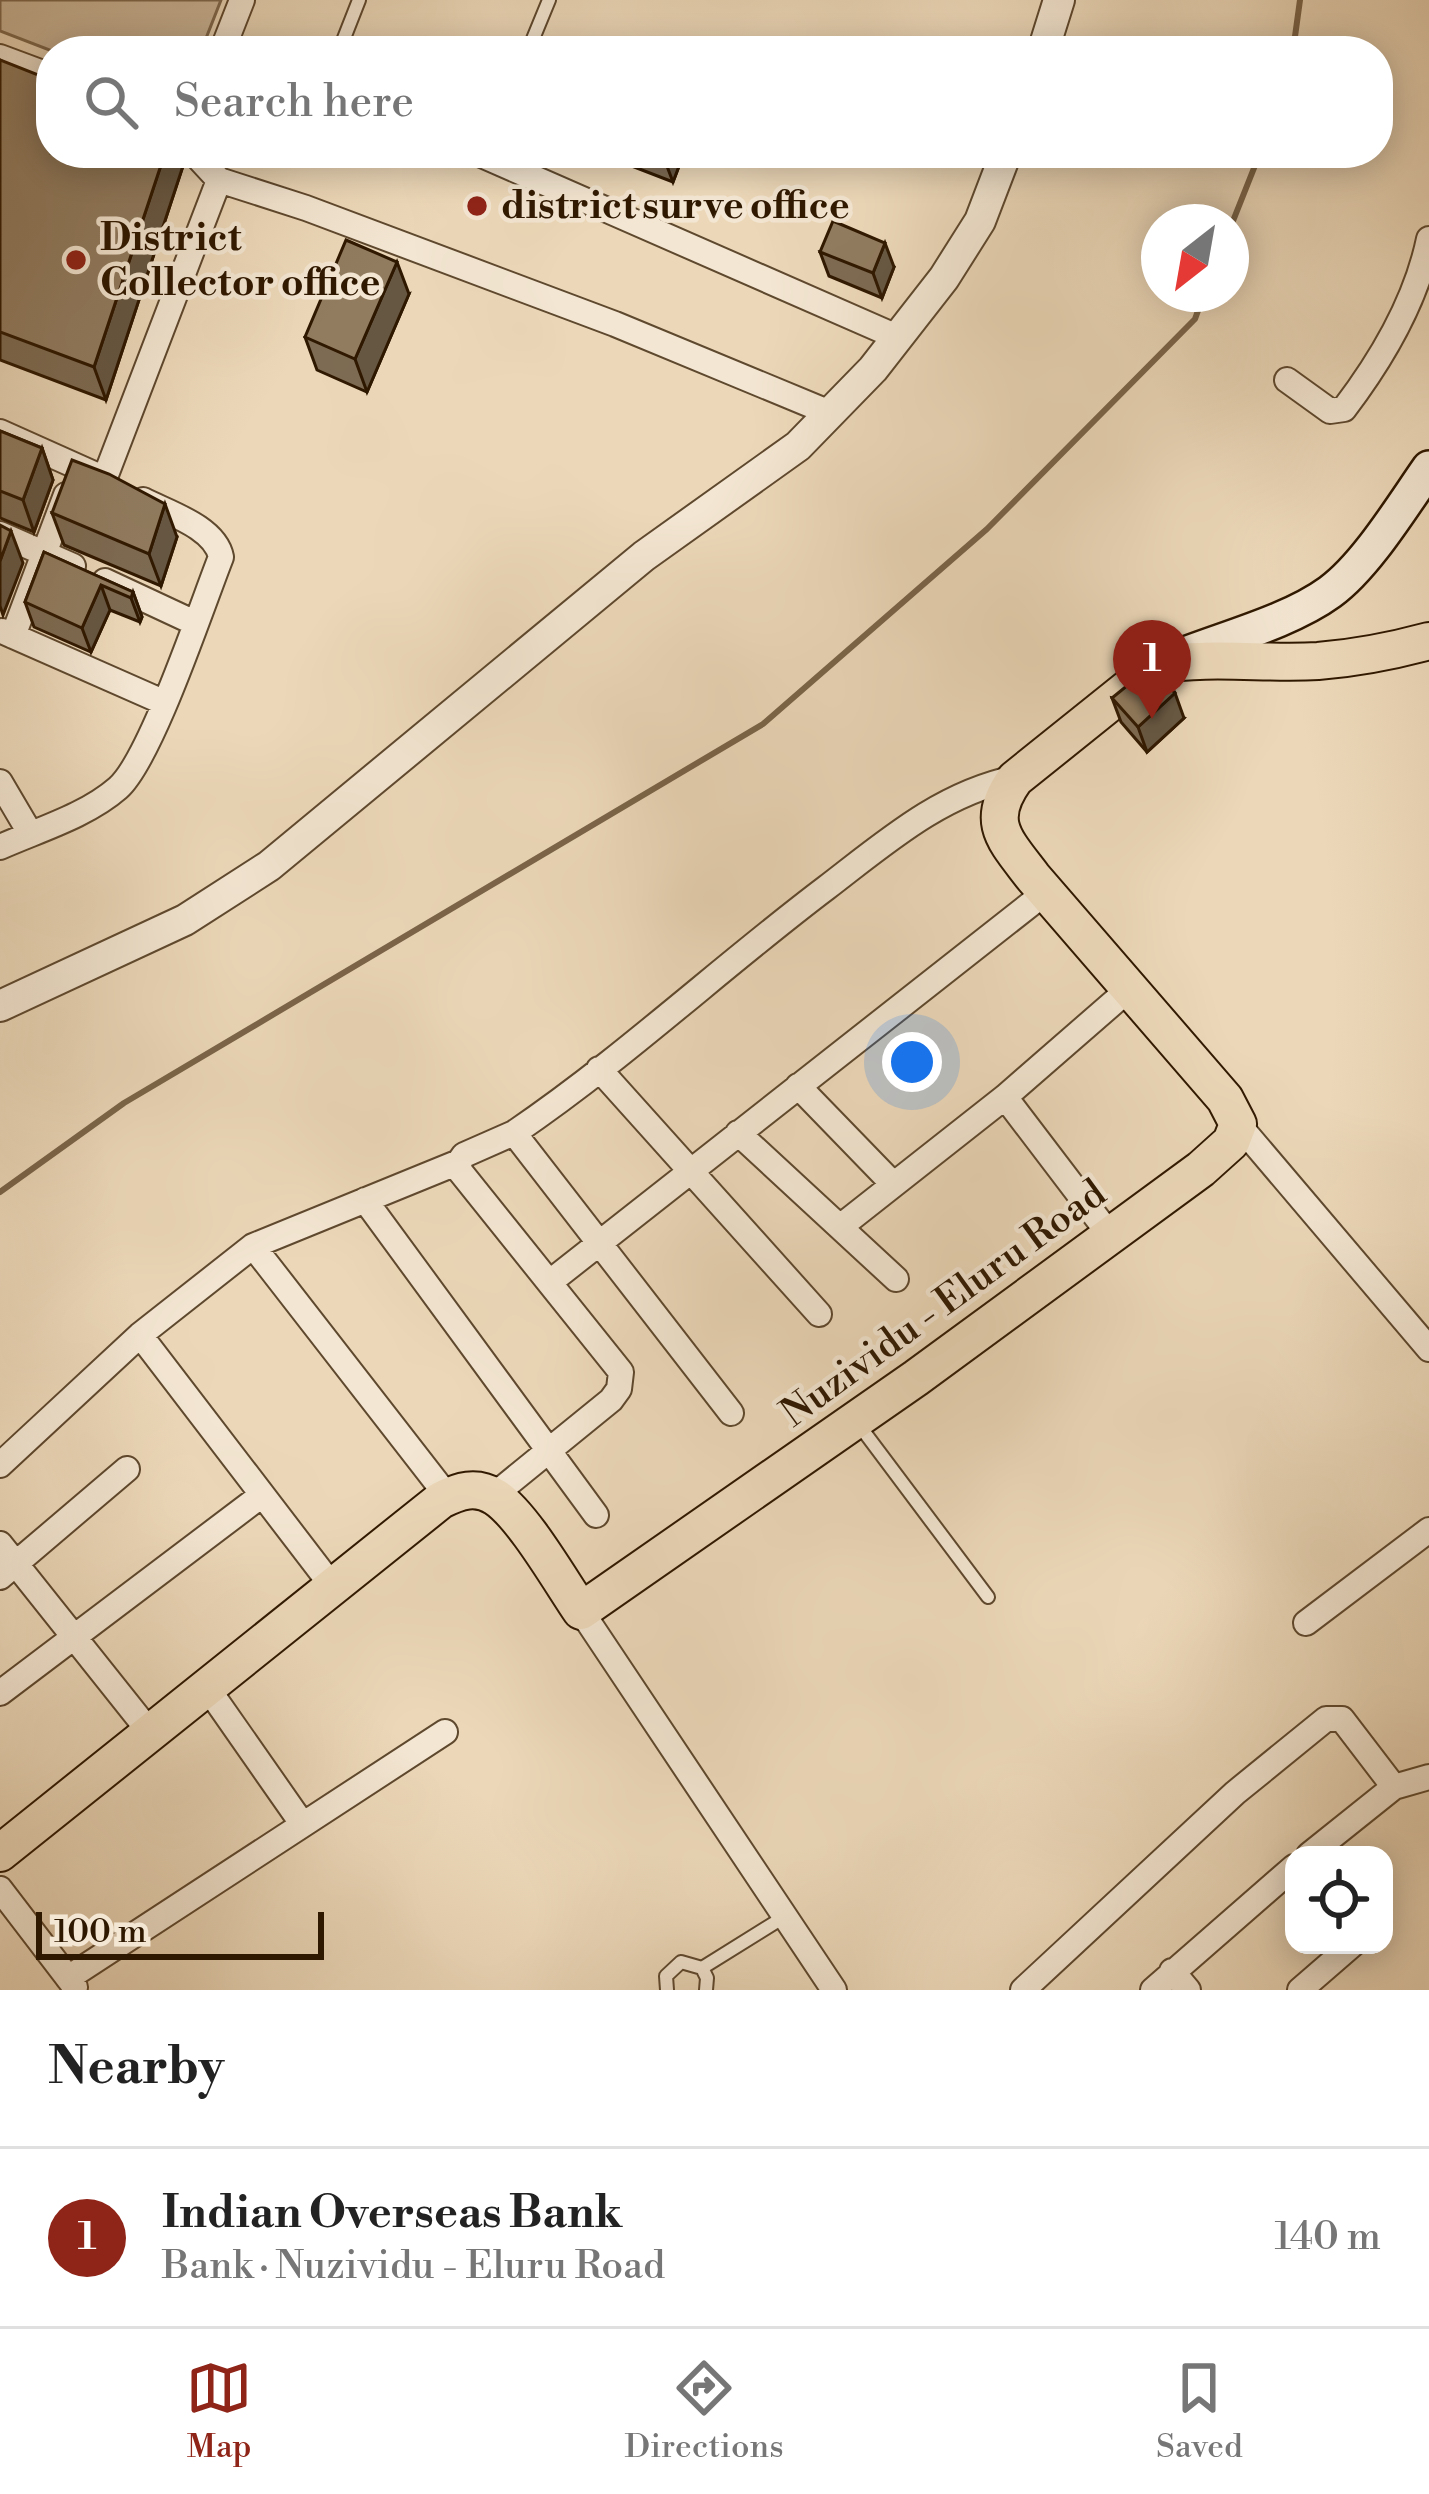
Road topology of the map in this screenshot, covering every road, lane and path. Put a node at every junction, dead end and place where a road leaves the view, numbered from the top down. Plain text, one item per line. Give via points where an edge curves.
1 (242, 0) edge
2 (359, 0) edge
3 (549, 0) edge
4 (1059, 0) edge
5 (228, 36) edge
6 (345, 36) edge
7 (534, 36) edge
8 (1048, 36) edge
9 (0, 57) edge
10 (36, 70) edge
11 (207, 168) edge
12 (515, 168) edge
13 (1000, 168) edge
14 (218, 180) junction
15 (1429, 239) edge
16 (897, 337) junction
17 (1287, 380) dead end
18 (830, 413) junction
19 (0, 432) edge
20 (77, 464) junction
21 (1428, 470) edge
22 (104, 480) junction
23 (0, 534) edge
24 (44, 553) junction
25 (195, 622) junction
26 (6, 633) edge
27 (1429, 641) edge
28 (1157, 665) junction
29 (163, 702) junction
30 (1015, 778) junction
31 (0, 782) edge
32 (30, 833) junction
33 (0, 847) edge
34 (1046, 892) junction
35 (1129, 989) junction
36 (0, 1006) edge
37 (599, 1070) junction
38 (798, 1086) junction
39 (1005, 1097) junction
40 (1238, 1124) junction
41 (514, 1133) junction
42 (738, 1133) junction
43 (459, 1162) junction
44 (691, 1170) junction
45 (893, 1184) junction
46 (365, 1200) junction
47 (840, 1228) junction
48 (1110, 1235) junction
49 (600, 1242) junction
50 (253, 1246) junction
51 (896, 1279) dead end
52 (550, 1282) junction
53 (820, 1314) dead end
54 (140, 1335) junction
55 (1429, 1349) edge
56 (731, 1413) dead end
57 (856, 1421) junction
58 (551, 1450) junction
59 (0, 1466) edge
60 (127, 1469) dead end
61 (262, 1495) junction
62 (493, 1496) junction
63 (448, 1497) junction
64 (596, 1515) dead end
65 (1429, 1529) edge
66 (5, 1562) edge
67 (333, 1587) junction
68 (988, 1597) dead end
69 (581, 1611) junction
70 (1306, 1623) dead end
71 (73, 1636) junction
72 (206, 1686) junction
73 (0, 1693) edge
74 (149, 1731) junction
75 (445, 1732) dead end
76 (1429, 1777) edge
77 (1394, 1787) junction
78 (302, 1822) junction
79 (1320, 1846) edge
80 (0, 1853) edge
81 (1285, 1876) edge
82 (0, 1889) edge
83 (784, 1918) junction
84 (1342, 1954) edge
85 (702, 1968) junction
86 (1180, 1980) edge
87 (72, 1984) edge
88 (667, 1990) edge
89 (706, 1990) edge
90 (834, 1990) edge
91 (1023, 1990) edge
92 (1153, 1990) edge
93 (1300, 1990) edge

1 - 5 street
2 - 6 lane
3 - 7 lane
4 - 8 street
9 - 10 street
11 - 14 street
12 - 16 street
13 - 16 street via 980,221
14 - 18 street via 595,317
14 - 22 street
15 - 17 street via 1393,334 1344,410 1330,411
16 - 18 street
18 - 36 street via 269,866 185,920
19 - 20 street
20 - 22 street
20 - 24 street
21 - 28 main road via 1332,591
22 - 25 street via 217,544 221,557
23 - 24 street
24 - 25 street
24 - 26 street
25 - 29 street
26 - 29 street
27 - 28 main road via 1316,661
28 - 30 main road
29 - 32 street via 121,786
30 - 34 main road via 997,819
30 - 37 street via 974,787 900,831
31 - 32 street
32 - 33 street
34 - 35 main road
34 - 38 street
35 - 39 street
35 - 40 main road
37 - 41 street
37 - 44 street
38 - 42 street
38 - 45 street
39 - 45 street
39 - 48 street
40 - 48 main road, Nuzividu - Eluru Road via 1202,1169
40 - 55 street
41 - 43 street
41 - 49 street
42 - 44 street
42 - 47 street
43 - 46 street
43 - 52 street
44 - 49 street
44 - 53 street
45 - 47 street
46 - 50 street
46 - 58 street
47 - 51 street
48 - 57 main road, Nuzividu - Eluru Road
49 - 52 street
49 - 56 street
50 - 54 street
50 - 63 street
52 - 58 street via 622,1381
54 - 59 street
54 - 61 street
57 - 68 lane
57 - 69 main road, Nuzividu - Eluru Road
58 - 62 street
58 - 64 street
60 - 66 street
61 - 67 street
61 - 71 street
62 - 63 main road via 472,1490
62 - 69 main road
63 - 67 main road
65 - 70 street
66 - 71 street
67 - 72 main road
69 - 83 street
71 - 73 street
71 - 74 street
72 - 74 main road
72 - 78 street
74 - 80 main road
75 - 78 street
76 - 77 street
77 - 79 street
77 - 91 street via 1342,1719 1326,1719 1234,1793
78 - 87 street
81 - 86 street
82 - 87 street
83 - 85 lane
83 - 90 street
84 - 93 street
85 - 88 lane via 672,1967
85 - 89 lane
86 - 92 street

